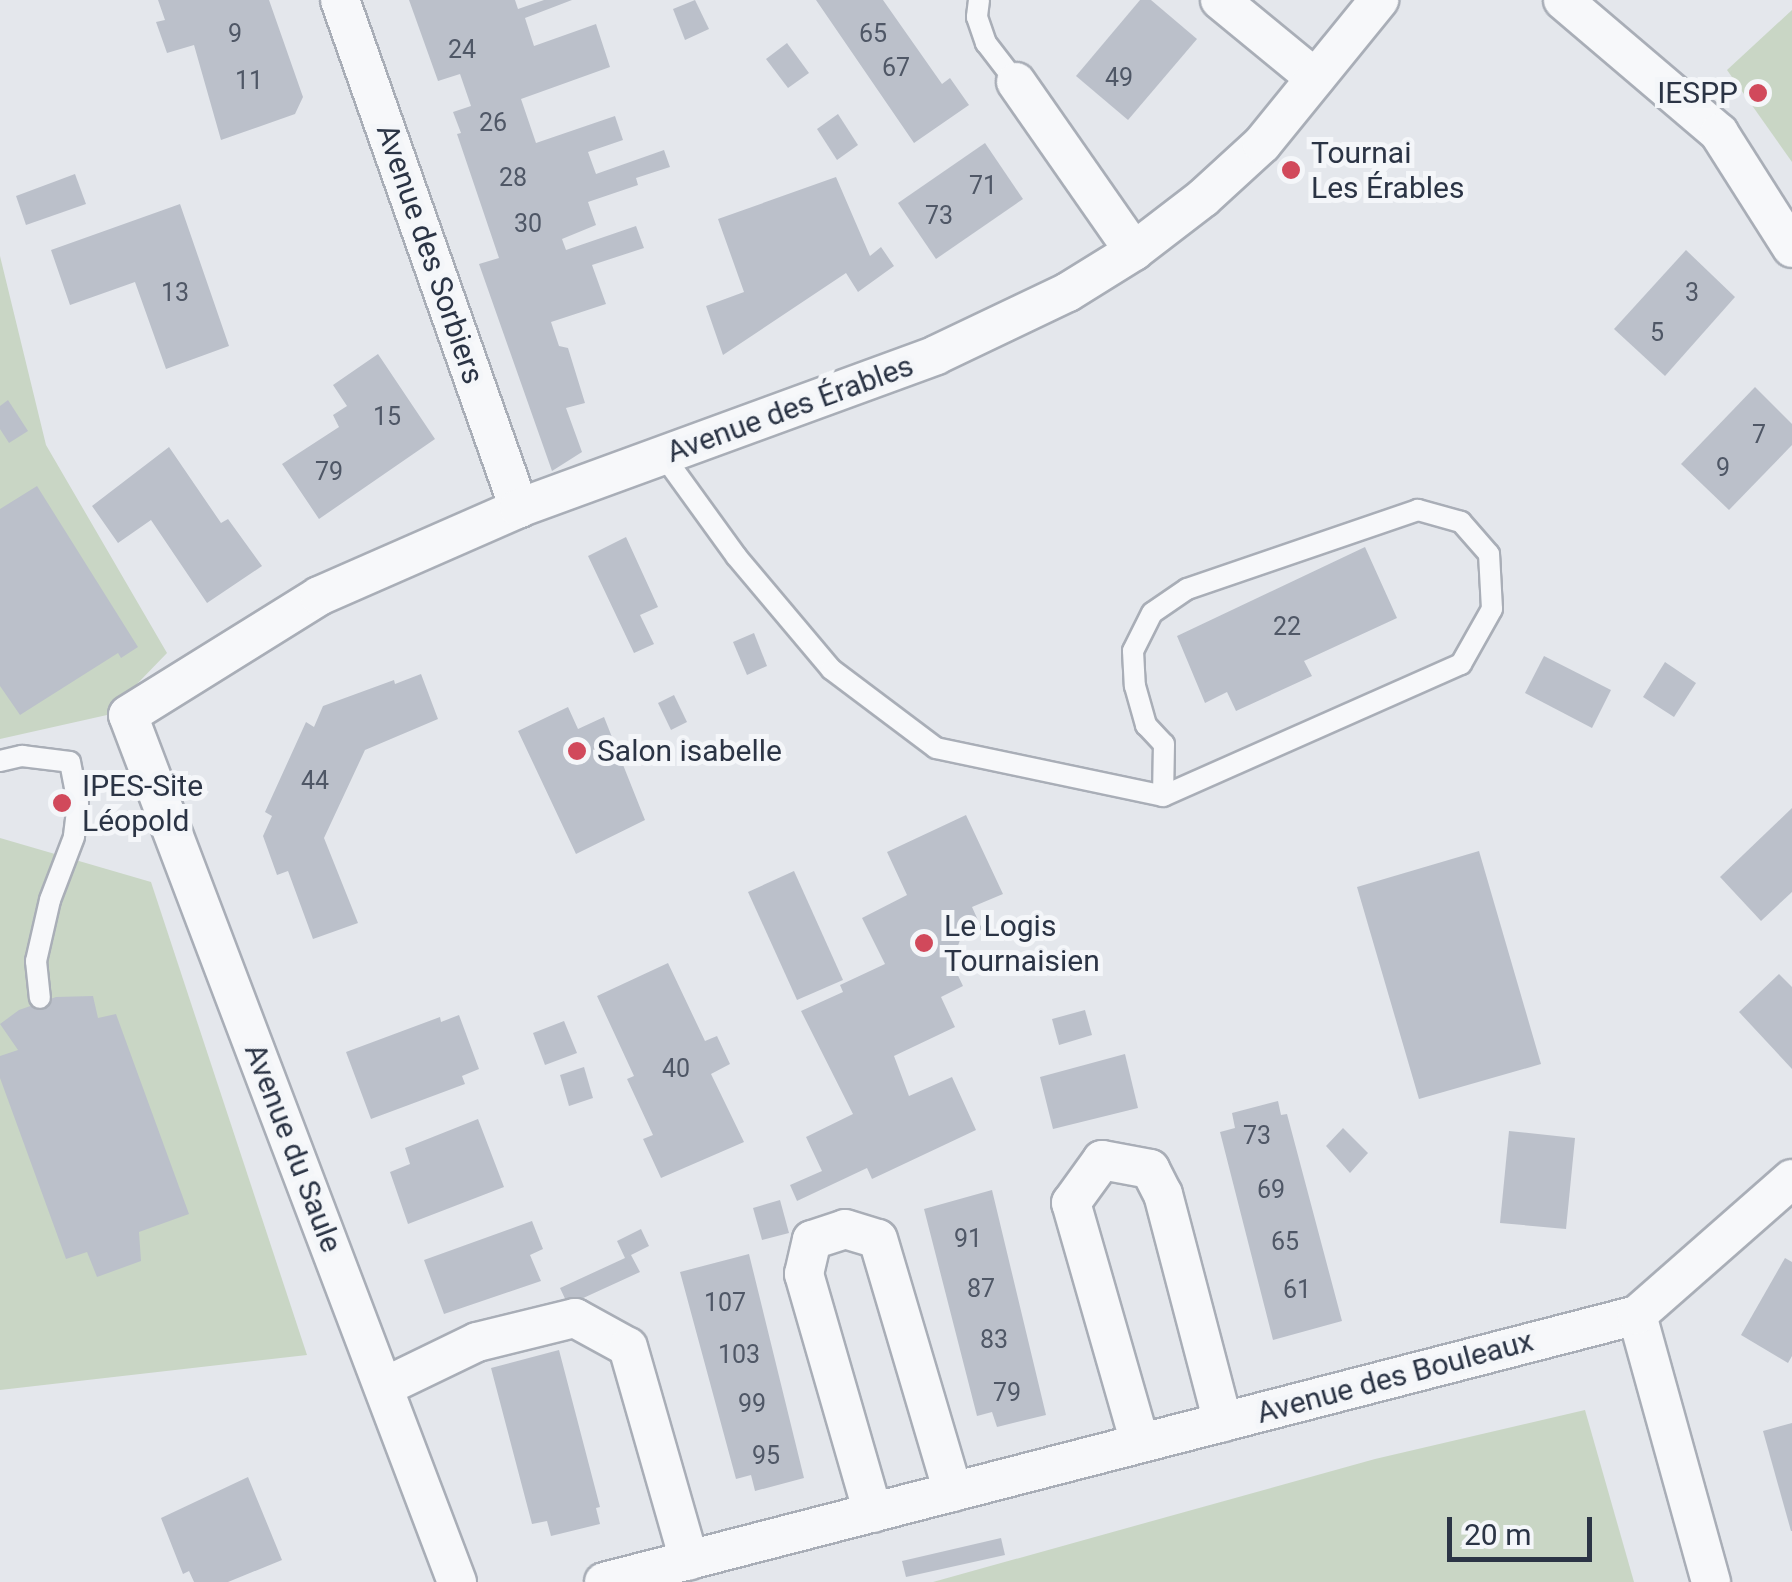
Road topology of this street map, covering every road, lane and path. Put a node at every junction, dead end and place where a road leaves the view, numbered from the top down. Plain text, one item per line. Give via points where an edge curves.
1 (340, 0) edge
2 (979, 0) edge
3 (1220, 0) edge
4 (1379, 0) edge
5 (1562, 0) edge
6 (1315, 78) junction
7 (1016, 82) joint
8 (1792, 248) edge
9 (1134, 251) junction
10 (664, 455) junction
11 (519, 508) junction
12 (128, 715) joint
13 (0, 761) edge
14 (1162, 796) junction
15 (40, 998) dead end
16 (1792, 1179) edge
17 (1636, 1314) junction
18 (384, 1387) junction
19 (1223, 1422) junction
20 (1140, 1443) junction
21 (953, 1492) junction
22 (872, 1513) junction
23 (689, 1560) junction
24 (457, 1582) edge
25 (604, 1582) edge
26 (1712, 1582) edge

1 - 11 street, Avenue des Sorbiers
2 - 7 lane via 986,43
3 - 6 street
4 - 6 street, Avenue des Érables
5 - 8 street via 1720,133
6 - 9 street, Avenue des Érables via 1262,144
7 - 9 street
9 - 10 street, Avenue des Érables via 988,333
10 - 11 street, Avenue des Érables
10 - 14 lane via 736,556 830,669 936,748
11 - 12 street, Avenue des Érables via 319,596
12 - 18 street, Avenue du Saule
13 - 15 lane via 22,756 70,762 78,803 36,962
14 - 14 lane via 1461,664 1492,608 1489,554 1461,522 1418,510 1186,589 1152,613 1133,651 1146,726 1164,744
16 - 17 street, Avenue des Bouleaux
17 - 19 street, Avenue des Bouleaux
17 - 26 street
18 - 23 street via 478,1342 575,1318 628,1347
18 - 24 street, Avenue du Saule
19 - 20 street, Avenue des Bouleaux
19 - 20 street via 1162,1194 1150,1169 1102,1160 1071,1203
20 - 21 street, Avenue des Bouleaux
21 - 22 street, Avenue des Bouleaux
21 - 22 street via 878,1239 845,1229 812,1240 804,1274
22 - 23 street, Avenue des Bouleaux
23 - 25 street, Avenue des Bouleaux

